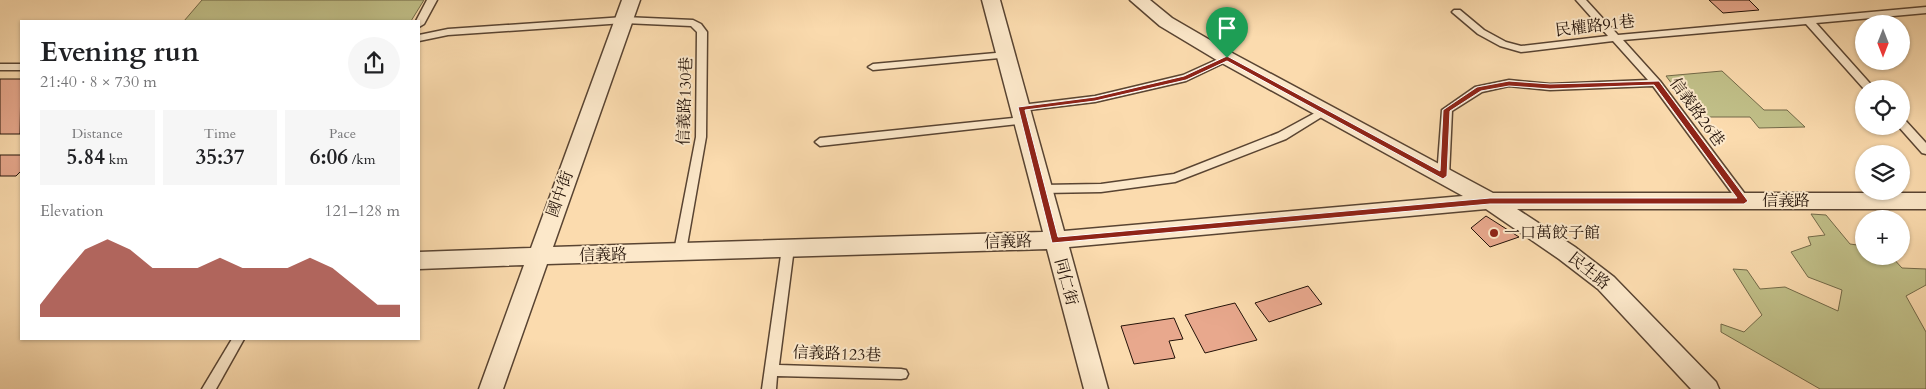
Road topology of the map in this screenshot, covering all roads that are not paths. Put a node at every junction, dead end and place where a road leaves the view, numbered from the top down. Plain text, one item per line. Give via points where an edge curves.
1 (432, 0) edge
2 (631, 0) edge
3 (990, 0) edge
4 (1139, 0) edge
5 (1581, 0) edge
6 (1926, 10) edge
7 (1457, 12) dead end
8 (624, 20) junction
9 (1809, 21) junction
10 (420, 22) edge
11 (420, 38) edge
12 (1617, 38) junction
13 (1007, 55) junction
14 (1227, 58) junction
15 (0, 67) edge
16 (20, 67) edge
17 (873, 67) dead end
18 (1862, 80) edge
19 (1656, 83) junction
20 (1324, 111) junction
21 (1022, 115) junction
22 (1910, 133) edge
23 (820, 142) dead end
24 (1926, 150) edge
25 (1443, 176) junction
26 (1042, 189) junction
27 (1490, 201) junction
28 (1744, 201) junction
29 (1926, 201) edge
30 (1055, 240) junction
31 (788, 248) junction
32 (680, 251) junction
33 (537, 258) junction
34 (420, 260) edge
35 (237, 340) edge
36 (771, 370) junction
37 (901, 374) dead end
38 (209, 389) edge
39 (491, 389) edge
40 (769, 389) edge
41 (1096, 389) edge
42 (1707, 389) edge

1 - 10 lane
2 - 8 street, 國中街
3 - 13 street, 同仁街
4 - 14 street, 民生路 via 1166,22
5 - 12 lane, 信義路26巷
6 - 9 lane, 民權路91巷
7 - 12 lane, 民權路91巷 via 1481,32 1521,49
8 - 11 lane, 信義路130巷 via 448,32
8 - 32 lane, 信義路130巷 via 693,23 702,32 701,137
8 - 33 street, 國中街
9 - 12 lane, 民權路91巷
9 - 18 lane
12 - 19 lane, 信義路26巷
13 - 17 lane
13 - 21 street, 同仁街
14 - 20 street, 民生路
14 - 21 lane via 1186,78
15 - 16 lane
19 - 25 lane via 1550,86 1509,83 1479,89 1447,110
19 - 28 lane, 信義路26巷
20 - 25 street, 民生路
20 - 26 lane via 1282,136 1174,178 1101,188
21 - 23 lane
21 - 26 street, 同仁街
22 - 24 lane
25 - 27 street, 民生路
26 - 30 street, 同仁街
27 - 28 street, 信義路
27 - 30 street, 信義路
27 - 42 street, 民生路 via 1606,282
28 - 29 street, 信義路
30 - 31 street, 信義路
30 - 41 street, 同仁街
31 - 32 street, 信義路
31 - 36 lane, 信義路123巷
32 - 33 street, 信義路
33 - 34 street, 信義路
33 - 39 street, 國中街
35 - 38 lane
36 - 37 lane, 信義路123巷
36 - 40 lane, 信義路123巷

